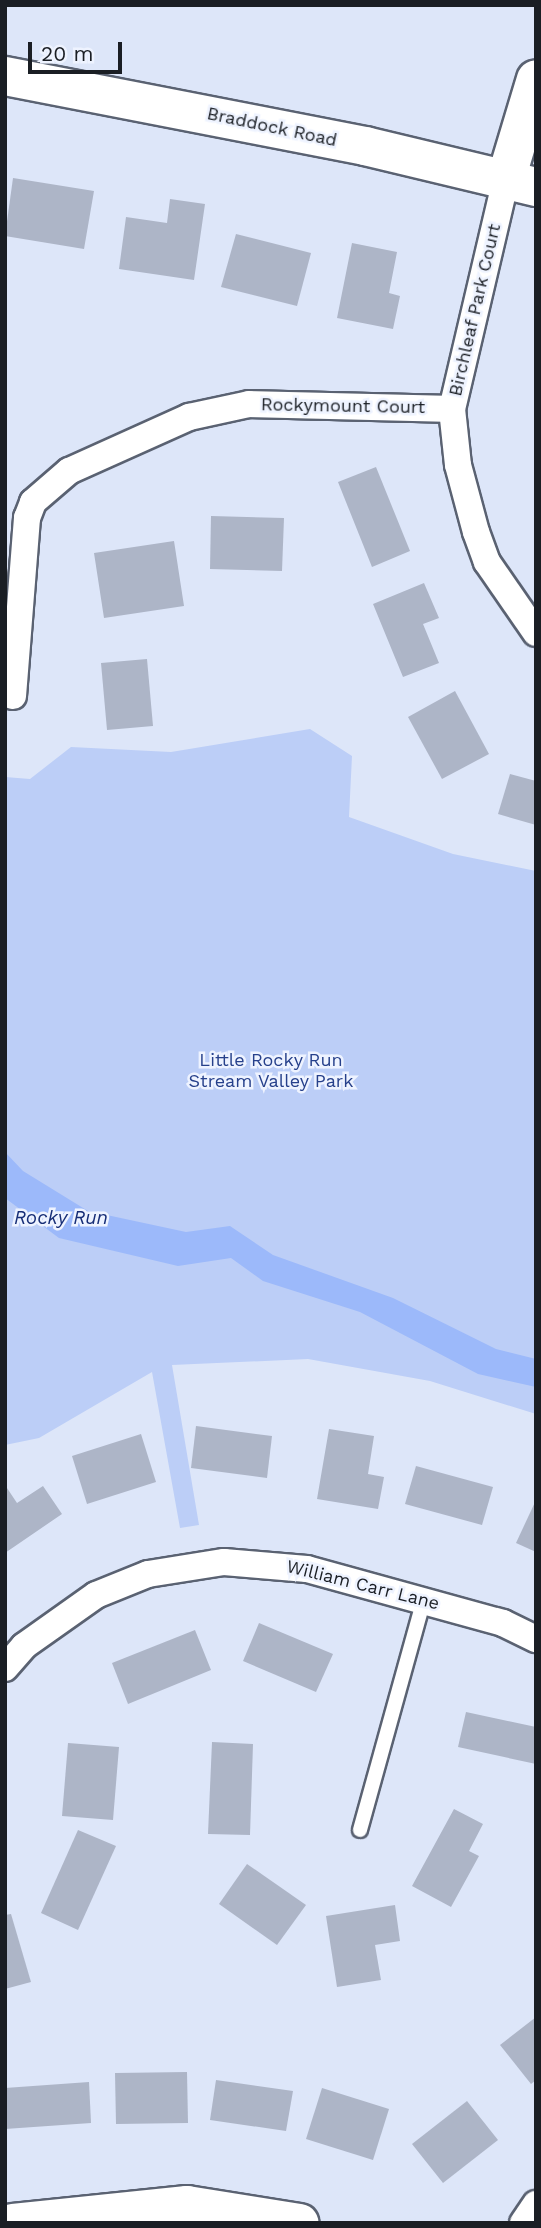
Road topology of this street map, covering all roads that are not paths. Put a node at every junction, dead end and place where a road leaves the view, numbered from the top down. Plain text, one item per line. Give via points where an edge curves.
1 (5, 76) edge
2 (536, 79) edge
3 (521, 183) edge
4 (452, 409) junction
5 (536, 633) edge
6 (13, 696) dead end
7 (424, 1600) junction
8 (536, 1639) edge
9 (5, 1668) edge
10 (360, 1829) dead end
11 (536, 2204) edge
12 (24, 2221) edge
13 (300, 2223) edge
14 (523, 2223) edge

1 - 3 main road, Braddock Road
2 - 3 main road
3 - 4 street, Birchleaf Park Court
4 - 5 street, Birchleaf Park Court via 458,465 480,542
4 - 6 street, Rockymount Court via 249,404 189,417 69,471 33,502 27,518
7 - 8 street, William Carr Lane via 503,1623
7 - 9 street, William Carr Lane via 283,1564 192,1564 96,1595 24,1646
7 - 10 lane
11 - 14 street
12 - 13 main road via 187,2206

